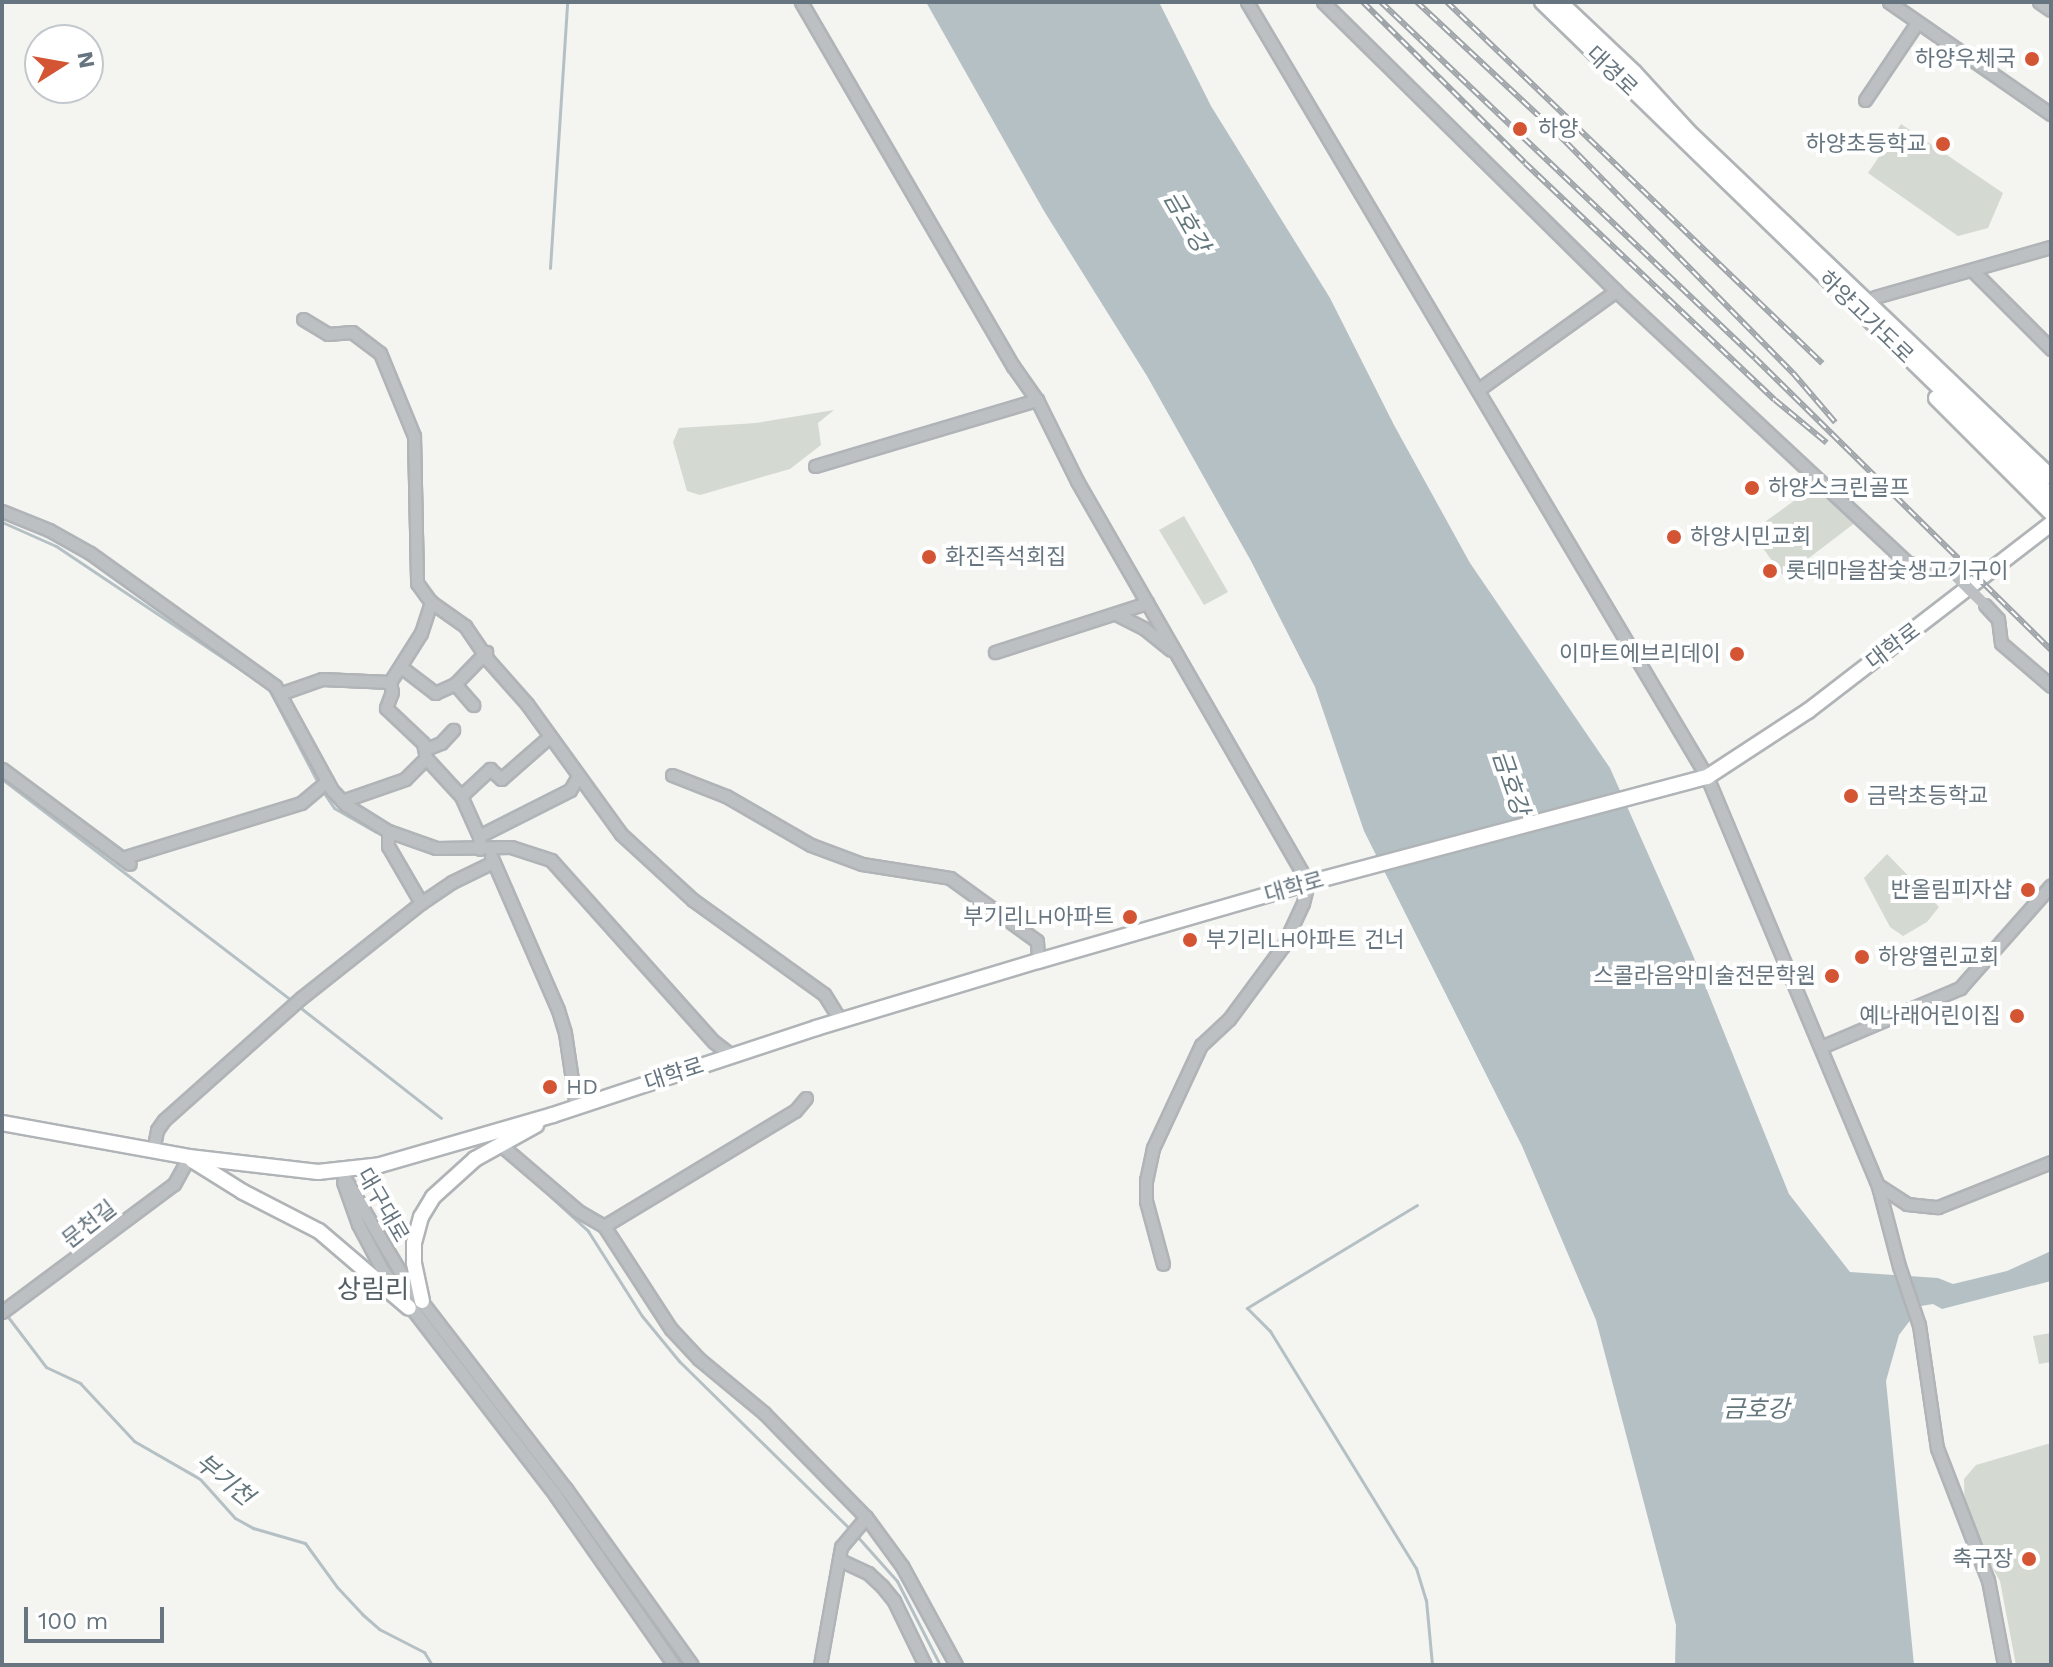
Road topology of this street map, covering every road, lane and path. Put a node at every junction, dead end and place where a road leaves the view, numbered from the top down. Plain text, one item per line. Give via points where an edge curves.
1 (801, 2) edge
2 (1247, 2) edge
3 (1323, 2) edge
4 (1542, 2) edge
5 (1889, 2) edge
6 (2039, 2) edge
7 (1566, 9) edge
8 (2051, 10) edge
9 (1917, 23) junction
10 (1634, 72) junction
11 (1865, 100) dead end
12 (1652, 110) junction
13 (2051, 114) edge
14 (1685, 135) junction
15 (2051, 247) edge
16 (1972, 270) junction
17 (1616, 291) junction
18 (1875, 297) junction
19 (303, 319) dead end
20 (2051, 349) edge
21 (1479, 389) junction
22 (1037, 400) junction
23 (815, 466) dead end
24 (2051, 467) edge
25 (2051, 477) edge
26 (2051, 496) edge
27 (2, 511) edge
28 (2051, 513) edge
29 (2051, 524) edge
30 (431, 602) junction
31 (1147, 603) junction
32 (1118, 615) junction
33 (486, 652) junction
34 (995, 652) dead end
35 (1176, 654) junction
36 (401, 667) junction
37 (390, 682) junction
38 (455, 684) junction
39 (2051, 686) edge
40 (282, 693) junction
41 (473, 705) dead end
42 (453, 730) dead end
43 (549, 737) junction
44 (426, 754) junction
45 (2, 769) edge
46 (672, 775) dead end
47 (578, 776) junction
48 (1707, 777) junction
49 (327, 781) junction
50 (461, 796) junction
51 (342, 801) junction
52 (388, 831) junction
53 (479, 836) junction
54 (484, 848) junction
55 (493, 862) junction
56 (1308, 883) junction
57 (2051, 885) edge
58 (421, 903) junction
59 (1038, 961) junction
60 (841, 1021) junction
61 (1821, 1047) junction
62 (731, 1055) junction
63 (806, 1098) dead end
64 (576, 1107) junction
65 (553, 1115) junction
66 (2, 1123) edge
67 (502, 1146) junction
68 (153, 1151) junction
69 (189, 1157) junction
70 (2051, 1162) edge
71 (340, 1170) junction
72 (1878, 1185) junction
73 (604, 1226) junction
74 (1163, 1264) dead end
75 (416, 1304) junction
76 (2, 1312) edge
77 (859, 1525) junction
78 (842, 1561) junction
79 (674, 1665) edge
80 (692, 1665) edge
81 (820, 1665) edge
82 (925, 1665) edge
83 (956, 1665) edge
84 (2004, 1665) edge

1 - 22 street
2 - 21 street
3 - 17 street
4 - 7 main road, 대경로
5 - 9 street
6 - 8 street
7 - 10 main road, 대경로
7 - 12 main road, 대경로
9 - 11 street
9 - 13 street
10 - 14 main road, 대경로
10 - 18 main road via 1657,87
12 - 14 main road, 대경로
12 - 28 main road via 1707,177
14 - 25 main road, 하양고가도로
14 - 26 main road, 하양고가도로
15 - 16 street
16 - 18 street
16 - 20 street
17 - 21 street
17 - 39 street, bridge via 1908,563 1952,572 1998,619 2001,643
18 - 24 main road
19 - 30 street via 328,334 352,332 380,353 414,436 417,583
21 - 48 street
22 - 23 street
22 - 31 street
27 - 40 street via 90,553
29 - 48 main road, 대학로 via 1808,711
30 - 33 street via 465,626
30 - 36 street
31 - 32 street
31 - 35 street
32 - 34 street
32 - 35 street
33 - 38 street
33 - 43 street
35 - 56 street
36 - 37 street
36 - 38 street via 435,693
37 - 40 street via 322,679
37 - 44 street via 386,708
38 - 41 street
40 - 49 street
42 - 44 street
43 - 47 street
43 - 50 street via 501,779 490,769
44 - 50 street
44 - 51 street via 405,779
45 - 49 street via 126,861 301,803
46 - 59 street via 726,796 811,845 849,860 950,878 1037,941
47 - 53 street via 570,790
47 - 60 street via 635,848 693,900 824,994
48 - 56 main road, 대학로
48 - 61 street
49 - 51 street
50 - 53 street
51 - 52 street
52 - 54 street via 436,848
52 - 58 street via 388,846
53 - 54 street
54 - 55 street
54 - 62 street via 511,847 551,860
55 - 58 street
55 - 64 street via 558,1010
56 - 59 main road, 대학로
56 - 74 street via 1283,946 1229,1019 1201,1045 1153,1148 1146,1201
57 - 61 street via 1960,988
58 - 68 street via 164,1120
59 - 60 main road, 대학로
60 - 62 main road, 대학로
61 - 72 street
62 - 64 main road, 대학로
63 - 73 street via 795,1111
64 - 65 main road, 대학로
65 - 67 main road
65 - 71 main road, 대학로 via 380,1165
66 - 68 main road, 대학로
67 - 73 street via 578,1211
67 - 75 main road via 457,1172 421,1217 414,1243
68 - 69 main road, 대학로
69 - 71 main road, 대학로
69 - 75 main road via 319,1231
69 - 76 street, 문천길 via 174,1184
70 - 72 street via 1938,1207 1907,1204
71 - 75 street, 대구대로 via 366,1243
72 - 84 street via 1919,1325 1937,1448 1988,1580
73 - 77 street via 680,1339 764,1413
75 - 79 street, 대구대로
75 - 80 street, 대구대로 via 566,1489
77 - 78 street via 841,1547
77 - 83 street via 902,1566
78 - 81 street
78 - 82 street via 868,1573 894,1601

